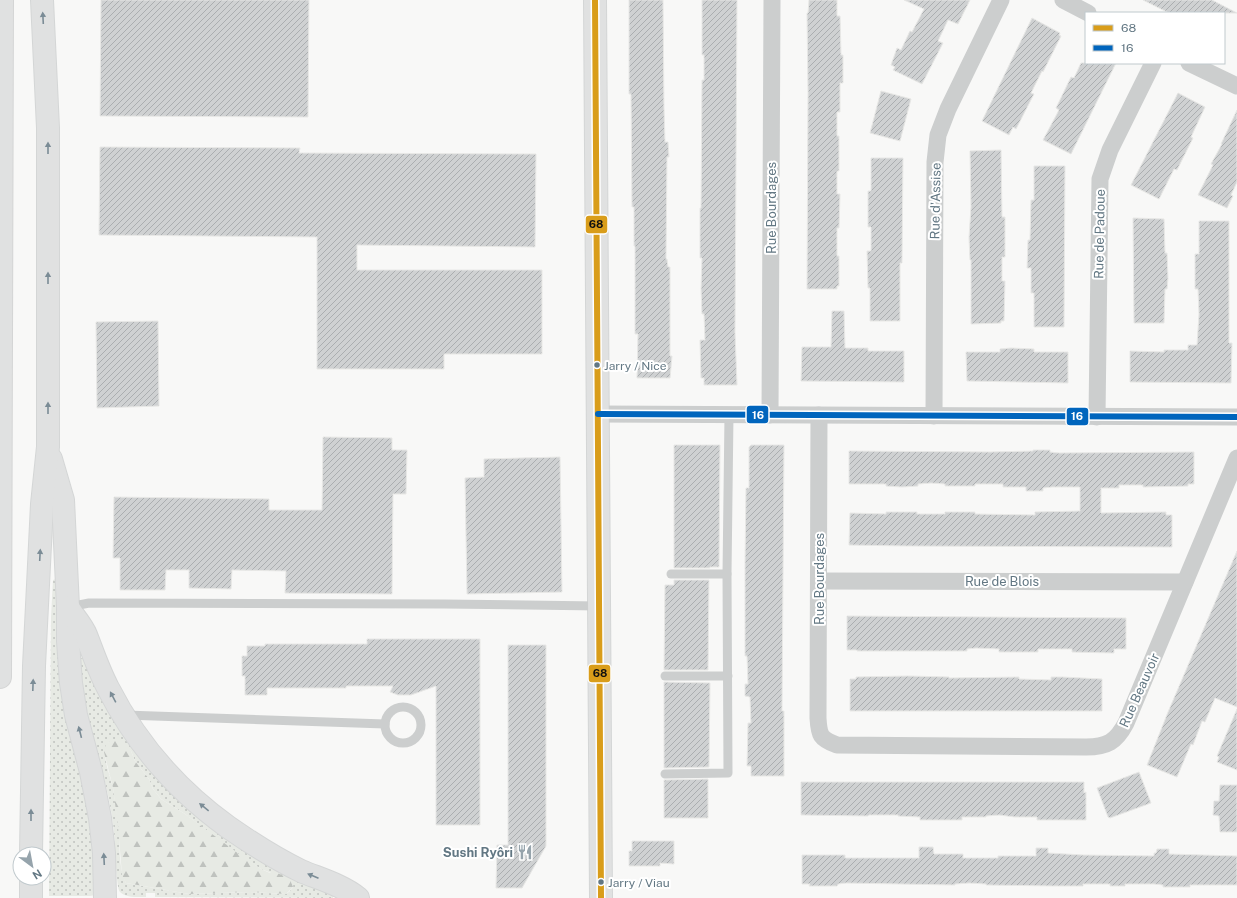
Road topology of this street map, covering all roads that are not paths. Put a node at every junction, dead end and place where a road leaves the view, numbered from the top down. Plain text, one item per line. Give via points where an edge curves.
1 (2, 0) edge
2 (42, 0) edge
3 (595, 0) edge
4 (772, 0) edge
5 (1001, 0) edge
6 (1063, 0) edge
7 (1086, 12) edge
8 (1153, 64) edge
9 (1191, 64) edge
10 (1237, 86) edge
11 (598, 414) junction
12 (729, 415) junction
13 (770, 415) junction
14 (819, 415) junction
15 (934, 416) junction
16 (1097, 417) junction
17 (1237, 417) edge
18 (48, 446) junction
19 (1237, 458) edge
20 (671, 574) dead end
21 (727, 574) junction
22 (819, 581) junction
23 (1185, 582) junction
24 (599, 606) junction
25 (68, 607) junction
26 (666, 676) dead end
27 (728, 676) junction
28 (0, 677) edge
29 (123, 715) junction
30 (385, 724) dead end
31 (825, 741) joint
32 (665, 774) dead end
33 (31, 846) edge
34 (31, 886) edge
35 (30, 898) edge
36 (105, 898) edge
37 (358, 898) edge
38 (601, 898) edge

1 - 28 main road
18 -> 2 main road via 48,128
3 - 11 main road
4 - 13 street, Rue Bourdages
5 - 15 street, Rue d'Assise via 938,135 935,162
6 - 7 street
8 - 16 street, Rue de Padoue via 1110,150 1100,179
9 - 10 street
11 - 12 street
11 - 24 main road
12 - 13 street
12 - 21 lane
13 - 14 street
14 - 15 street
14 - 22 street, Rue Bourdages
15 - 16 street
16 - 17 street
18 - 25 main road via 63,500
33 -> 18 main road via 34,666 42,504
19 - 23 street, Rue Beauvoir
20 - 21 lane
21 - 27 lane
22 - 23 street, Rue de Blois
22 - 31 street, Rue Bourdages via 818,718 819,732
23 - 31 street, Rue Beauvoir via 1126,723 1111,742 1099,747 1078,747 853,746
24 - 25 lane via 89,603
24 - 38 main road
29 -> 25 main road via 96,663 86,634
36 -> 25 main road via 100,818 70,683
26 - 27 lane
27 - 32 lane via 728,773
29 - 30 lane
37 -> 29 main road via 349,891 285,862 227,826 175,782
34 - 35 main road

